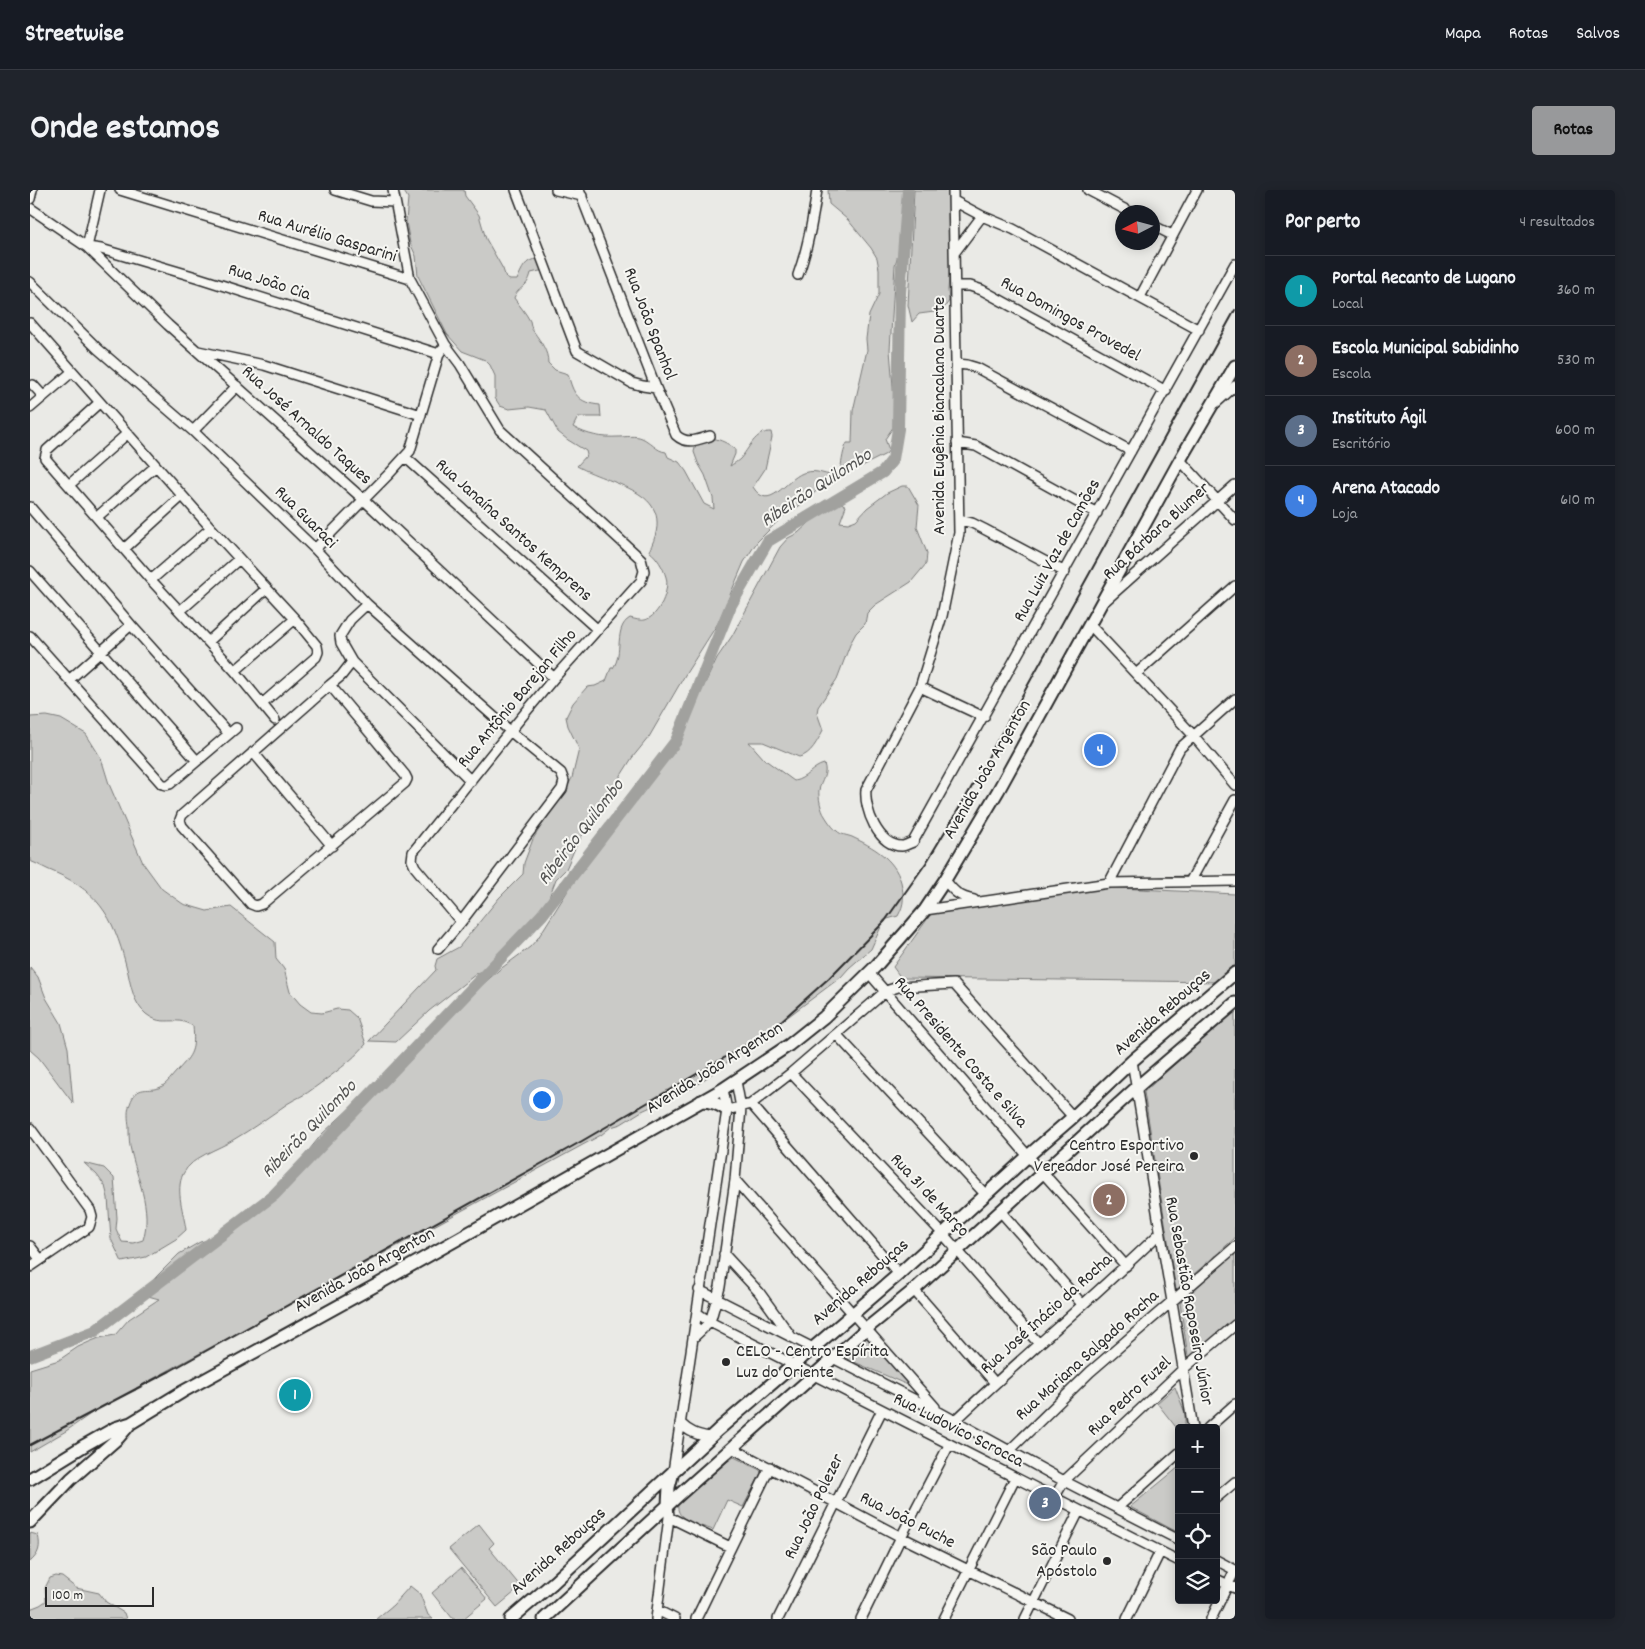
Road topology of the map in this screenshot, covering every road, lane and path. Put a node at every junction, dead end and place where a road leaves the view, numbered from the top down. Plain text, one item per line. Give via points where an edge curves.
1 (32, 190) edge
2 (100, 190) edge
3 (120, 190) edge
4 (335, 190) edge
5 (393, 190) edge
6 (516, 190) edge
7 (556, 190) edge
8 (817, 190) edge
9 (953, 190) edge
10 (1088, 190) edge
11 (1198, 190) edge
12 (580, 193) edge
13 (30, 199) edge
14 (954, 201) junction
15 (395, 202) junction
16 (1117, 205) edge
17 (30, 208) edge
18 (982, 216) junction
19 (1160, 229) edge
20 (1172, 235) junction
21 (87, 247) junction
22 (955, 252) junction
23 (1235, 264) edge
24 (798, 276) dead end
25 (410, 279) junction
26 (30, 282) edge
27 (956, 286) junction
28 (1140, 297) junction
29 (30, 323) edge
30 (1199, 330) junction
31 (445, 344) junction
32 (198, 351) junction
33 (439, 354) junction
34 (956, 364) junction
35 (1235, 366) edge
36 (72, 372) junction
37 (34, 385) dead end
38 (237, 386) junction
39 (1235, 386) edge
40 (656, 388) junction
41 (1166, 391) junction
42 (43, 396) junction
43 (99, 403) junction
44 (1212, 407) junction
45 (30, 408) edge
46 (421, 415) junction
47 (193, 431) junction
48 (128, 433) junction
49 (710, 436) dead end
50 (957, 443) junction
51 (1131, 452) junction
52 (405, 457) junction
53 (1180, 460) junction
54 (156, 466) junction
55 (69, 485) junction
56 (1235, 485) edge
57 (182, 496) junction
58 (363, 499) junction
59 (1217, 500) junction
60 (30, 507) edge
61 (1097, 513) junction
62 (96, 517) junction
63 (960, 520) junction
64 (1235, 520) edge
65 (211, 528) junction
66 (124, 549) junction
67 (314, 549) junction
68 (239, 559) junction
69 (30, 571) edge
70 (1065, 572) junction
71 (151, 580) junction
72 (1235, 586) edge
73 (266, 589) junction
74 (367, 604) junction
75 (1101, 604) junction
76 (180, 612) junction
77 (295, 619) junction
78 (131, 624) junction
79 (1090, 625) junction
80 (598, 630) junction
81 (30, 636) edge
82 (208, 642) junction
83 (100, 652) junction
84 (352, 662) junction
85 (235, 671) junction
86 (1136, 674) junction
87 (554, 678) junction
88 (69, 680) junction
89 (330, 685) junction
90 (920, 686) junction
91 (1235, 700) edge
92 (262, 704) junction
93 (984, 717) junction
94 (275, 720) dead end
95 (510, 731) junction
96 (1193, 735) junction
97 (253, 752) junction
98 (197, 761) junction
99 (471, 781) junction
100 (1235, 785) edge
101 (1235, 800) edge
102 (332, 846) junction
103 (902, 846) joint
104 (945, 880) junction
105 (1191, 880) junction
106 (1235, 881) edge
107 (1109, 883) junction
108 (979, 902) junction
109 (925, 910) junction
110 (461, 922) junction
111 (438, 948) dead end
112 (869, 973) junction
113 (1233, 977) edge
114 (886, 990) junction
115 (1235, 1003) edge
116 (836, 1034) junction
117 (1132, 1062) junction
118 (791, 1073) junction
119 (736, 1081) junction
120 (1136, 1088) junction
121 (723, 1089) junction
122 (701, 1101) junction
123 (751, 1104) junction
124 (742, 1108) junction
125 (727, 1110) junction
126 (1073, 1117) junction
127 (30, 1128) edge
128 (1028, 1156) junction
129 (1043, 1173) junction
130 (735, 1180) junction
131 (986, 1195) junction
132 (1001, 1212) junction
133 (1160, 1233) junction
134 (943, 1234) junction
135 (30, 1246) edge
136 (1235, 1247) edge
137 (958, 1250) junction
138 (724, 1254) junction
139 (40, 1259) junction
140 (1126, 1266) junction
141 (30, 1267) edge
142 (899, 1274) junction
143 (699, 1290) junction
144 (914, 1290) junction
145 (717, 1300) junction
146 (1172, 1302) junction
147 (1082, 1304) junction
148 (697, 1313) junction
149 (852, 1314) junction
150 (710, 1322) junction
151 (1235, 1325) edge
152 (866, 1329) junction
153 (790, 1335) junction
154 (693, 1338) junction
155 (1039, 1344) junction
156 (814, 1348) junction
157 (834, 1358) junction
158 (794, 1365) junction
159 (1182, 1370) junction
160 (814, 1376) junction
161 (995, 1383) junction
162 (1235, 1404) edge
163 (882, 1410) junction
164 (939, 1412) junction
165 (955, 1421) junction
166 (131, 1423) junction
167 (680, 1423) junction
168 (1192, 1424) edge
169 (1212, 1424) edge
170 (710, 1437) junction
171 (949, 1444) junction
172 (732, 1448) junction
173 (1010, 1450) junction
174 (1175, 1457) edge
175 (770, 1467) junction
176 (672, 1472) junction
177 (1014, 1478) junction
178 (30, 1479) edge
179 (1064, 1481) junction
180 (1235, 1482) edge
181 (1220, 1495) edge
182 (1054, 1498) junction
183 (836, 1502) junction
184 (668, 1505) junction
185 (1117, 1508) junction
186 (1079, 1510) junction
187 (669, 1518) junction
188 (30, 1522) edge
189 (901, 1537) junction
190 (1175, 1538) edge
191 (730, 1547) junction
192 (1160, 1552) junction
193 (1175, 1559) edge
194 (1220, 1562) edge
195 (968, 1570) junction
196 (1235, 1570) edge
197 (1220, 1581) edge
198 (554, 1582) junction
199 (1232, 1586) edge
200 (568, 1597) junction
201 (1033, 1602) junction
202 (657, 1615) edge
203 (510, 1619) edge
204 (544, 1619) edge
205 (675, 1619) edge
206 (696, 1619) edge
207 (778, 1619) edge
208 (861, 1619) edge
209 (944, 1619) edge
210 (1025, 1619) edge
211 (1068, 1619) edge
212 (1127, 1619) edge
213 (1211, 1619) edge

1 - 13 street
2 - 21 street
3 - 25 street, Rua Aurélio Gasparini
4 - 15 street via 371,201
5 - 15 street
6 - 40 street via 577,351 632,383
7 - 12 street
8 - 24 street via 805,257
9 - 14 street, Avenida Eugênia Biancalana Duarte
10 - 16 street
11 - 20 street
12 - 40 street, Rua João Spanhol
14 - 18 street
14 - 22 street, Avenida Eugênia Biancalana Duarte
15 - 25 street
17 - 21 street, Rua José Arnaldo Taques
18 - 22 street
18 - 28 street via 1013,229
19 - 20 street
20 - 28 street
21 - 32 street, Rua José Arnaldo Taques
21 - 33 street, Rua João Cia via 196,277
22 - 27 street, Avenida Eugênia Biancalana Duarte
23 - 30 street, Rua Luiz Vaz de Camões
25 - 31 street
26 - 47 street, Rua Guaraci via 98,349
27 - 34 street, Avenida Eugênia Biancalana Duarte
27 - 41 street, Rua Domingos Provedel via 982,290
28 - 30 street
29 - 36 street
30 - 41 street, Rua Luiz Vaz de Camões
31 - 33 street
31 - 80 street, Rua Antônio Barejan Filho via 500,430 640,560 644,571 641,581
32 - 38 street, Rua José Arnaldo Taques
32 - 46 street via 264,365
33 - 46 street
34 - 50 street, Avenida Eugênia Biancalana Duarte
34 - 51 street via 977,368
35 - 44 main road, Avenida João Argenton
36 - 42 street
36 - 43 street
37 - 42 street
38 - 47 street
38 - 58 street, Rua José Arnaldo Taques
39 - 44 street
40 - 49 street, Rua João Spanhol via 676,434 682,440 691,442
41 - 51 street, Rua Luiz Vaz de Camões
42 - 45 street
43 - 48 street
43 - 55 street via 45,454
44 - 53 main road, Avenida João Argenton
46 - 52 street via 410,451
47 - 67 street, Rua Guaraci
48 - 54 street
48 - 55 street
50 - 61 street via 976,446
50 - 63 street, Avenida Eugênia Biancalana Duarte
51 - 61 street, Rua Luiz Vaz de Camões
52 - 58 street
52 - 80 street, Rua Janaína Santos Kemprens
53 - 59 street
53 - 75 main road, Avenida João Argenton
54 - 57 street
54 - 62 street
55 - 62 street
56 - 59 street, Rua Bárbara Blumer
57 - 65 street
57 - 66 street
58 - 67 street
58 - 87 street, Rua José Arnaldo Taques
59 - 64 street
59 - 75 street, Rua Bárbara Blumer
60 - 78 street
61 - 70 street, Rua Luiz Vaz de Camões
62 - 66 street
63 - 70 street via 984,528
63 - 90 street, Avenida Eugênia Biancalana Duarte via 942,616
65 - 68 street
65 - 71 street
66 - 71 street
67 - 74 street, Rua Guaraci
68 - 73 street
68 - 76 street
69 - 83 street
70 - 93 street, Rua Luiz Vaz de Camões
71 - 76 street
72 - 86 street
73 - 77 street
73 - 82 street
74 - 84 street via 350,620 340,636
74 - 95 street, Rua Guaraci
75 - 79 main road, Avenida João Argenton
76 - 82 street
77 - 85 street
77 - 92 street via 317,646 318,652
78 - 83 street
78 - 98 street via 232,731
79 - 86 street
79 - 104 main road, Avenida João Argenton
80 - 87 street, Rua Antônio Barejan Filho
81 - 88 street
82 - 85 street
83 - 88 street
83 - 98 street
84 - 89 street
84 - 99 street
85 - 92 street
86 - 96 street
87 - 95 street, Rua Antônio Barejan Filho
88 - 98 street via 162,784 170,784
89 - 97 street
89 - 102 street via 407,779
90 - 93 street
90 - 103 street, Avenida Eugênia Biancalana Duarte via 866,790 867,808 878,831 889,842
91 - 96 street
92 - 94 street
93 - 103 street, Rua Luiz Vaz de Camões via 914,842
95 - 99 street, Rua Antônio Barejan Filho
95 - 110 street, Rua Guaraci via 561,773 562,789
96 - 100 street
96 - 107 street via 1180,748
97 - 102 street
97 - 102 street via 182,815 182,826 256,906
99 - 110 street, Rua Antônio Barejan Filho via 413,852 412,860
101 - 105 street
104 - 108 street via 953,892
104 - 109 main road, Avenida João Argenton
105 - 106 street
105 - 107 street
107 - 108 street
108 - 109 street
109 - 112 main road, Avenida João Argenton
110 - 111 street
112 - 114 street, Rua Presidente Costa e Silva
112 - 119 main road, Avenida João Argenton via 824,1017
113 - 117 main road, Avenida Rebouças
114 - 116 street
114 - 126 street via 954,984
114 - 128 street, Rua Presidente Costa e Silva
115 - 120 main road
116 - 118 street
116 - 131 street
117 - 120 street, Rua Sebastião Raposeiro Júnior
117 - 126 main road, Avenida Rebouças
118 - 123 street
118 - 134 street, Rua 31 de Março
119 - 121 main road, Avenida João Argenton
119 - 124 street
120 - 129 main road
120 - 133 street, Rua Sebastião Raposeiro Júnior
121 - 122 main road, Avenida João Argenton
121 - 125 street
122 - 125 main road via 719,1104
122 - 166 main road, Avenida João Argenton
123 - 124 street
123 - 142 street
124 - 125 street
124 - 130 street
125 - 143 street
126 - 128 main road, Avenida Rebouças
127 - 139 street via 92,1217 90,1227
128 - 129 street, Rua Presidente Costa e Silva
128 - 131 main road, Avenida Rebouças
129 - 132 main road
129 - 140 street, Rua Presidente Costa e Silva
130 - 138 street
130 - 149 street
131 - 134 main road, Avenida Rebouças
132 - 137 main road
132 - 147 street
133 - 140 street, Rua José Inácio da Rocha
133 - 146 street, Rua Sebastião Raposeiro Júnior
134 - 137 street, Rua 31 de Março
134 - 142 main road, Avenida Rebouças
135 - 139 street
136 - 146 street, Rua Mariana Salgado Rocha
137 - 144 main road
137 - 155 street, Rua 31 de Março
138 - 145 street
138 - 153 street via 759,1292
139 - 141 street
140 - 147 street, Rua José Inácio da Rocha
142 - 149 main road, Avenida Rebouças
143 - 145 street, Rua Ludovico Scrocca
143 - 148 street
144 - 152 main road
144 - 161 street
145 - 150 street
145 - 153 street, Rua Ludovico Scrocca
146 - 159 street, Rua Sebastião Raposeiro Júnior
146 - 173 street, Rua Mariana Salgado Rocha via 1090,1372
147 - 155 street, Rua José Inácio da Rocha
148 - 150 street, Rua Ludovico Scrocca
148 - 154 street
149 - 152 street
149 - 156 main road, Avenida Rebouças
150 - 154 street
150 - 158 street, Rua Ludovico Scrocca
151 - 159 street, Rua Pedro Fuzel
152 - 157 main road
152 - 164 street
153 - 156 street, Rua Ludovico Scrocca
154 - 167 street
155 - 161 street, Rua José Inácio da Rocha
156 - 157 street, Rua Ludovico Scrocca
156 - 158 main road, Avenida Rebouças
157 - 160 main road
157 - 164 street, Rua Ludovico Scrocca
158 - 160 street, Rua Ludovico Scrocca
158 - 170 main road, Avenida Rebouças
159 - 168 street, Rua Sebastião Raposeiro Júnior
159 - 179 street, Rua Pedro Fuzel
160 - 163 street, Rua Ludovico Scrocca
160 - 172 main road
161 - 165 street, Rua José Inácio da Rocha
162 - 169 street
163 - 171 street, Rua Ludovico Scrocca
163 - 183 street, Rua João Polezer
164 - 165 street, Rua Ludovico Scrocca
165 - 173 street, Rua Ludovico Scrocca
166 - 178 main road, Avenida João Argenton via 93,1440
166 - 188 main road, Avenida João Argenton
167 - 170 street via 698,1436
167 - 176 street
170 - 176 main road, Avenida Rebouças
171 - 177 street, Rua Ludovico Scrocca
171 - 189 street
172 - 175 street, Rua João Puche
172 - 184 main road
173 - 179 street, Rua Ludovico Scrocca
174 - 185 street
175 - 183 street, Rua João Puche
175 - 191 street
176 - 184 main road
176 - 198 main road, Avenida Rebouças
177 - 182 street, Rua Ludovico Scrocca
177 - 195 street
179 - 182 street, Rua Pedro Fuzel
179 - 185 street, Rua Ludovico Scrocca
180 - 181 street
182 - 186 street, Rua Ludovico Scrocca
183 - 189 street, Rua João Puche
183 - 207 street, Rua João Polezer
184 - 187 street
184 - 200 main road
185 - 190 street, Rua Ludovico Scrocca
186 - 192 street, Rua Ludovico Scrocca
186 - 201 street
187 - 191 street
187 - 202 street
189 - 195 street, Rua João Puche
189 - 208 street
191 - 206 street
192 - 193 street, Rua Ludovico Scrocca
192 - 212 street
194 - 196 street
195 - 201 street, Rua João Puche
195 - 209 street
196 - 199 street
197 - 199 street
198 - 200 main road
198 - 203 main road, Avenida Rebouças
199 - 213 street
200 - 204 main road
201 - 210 street
201 - 211 street, Rua João Puche
202 - 205 street

